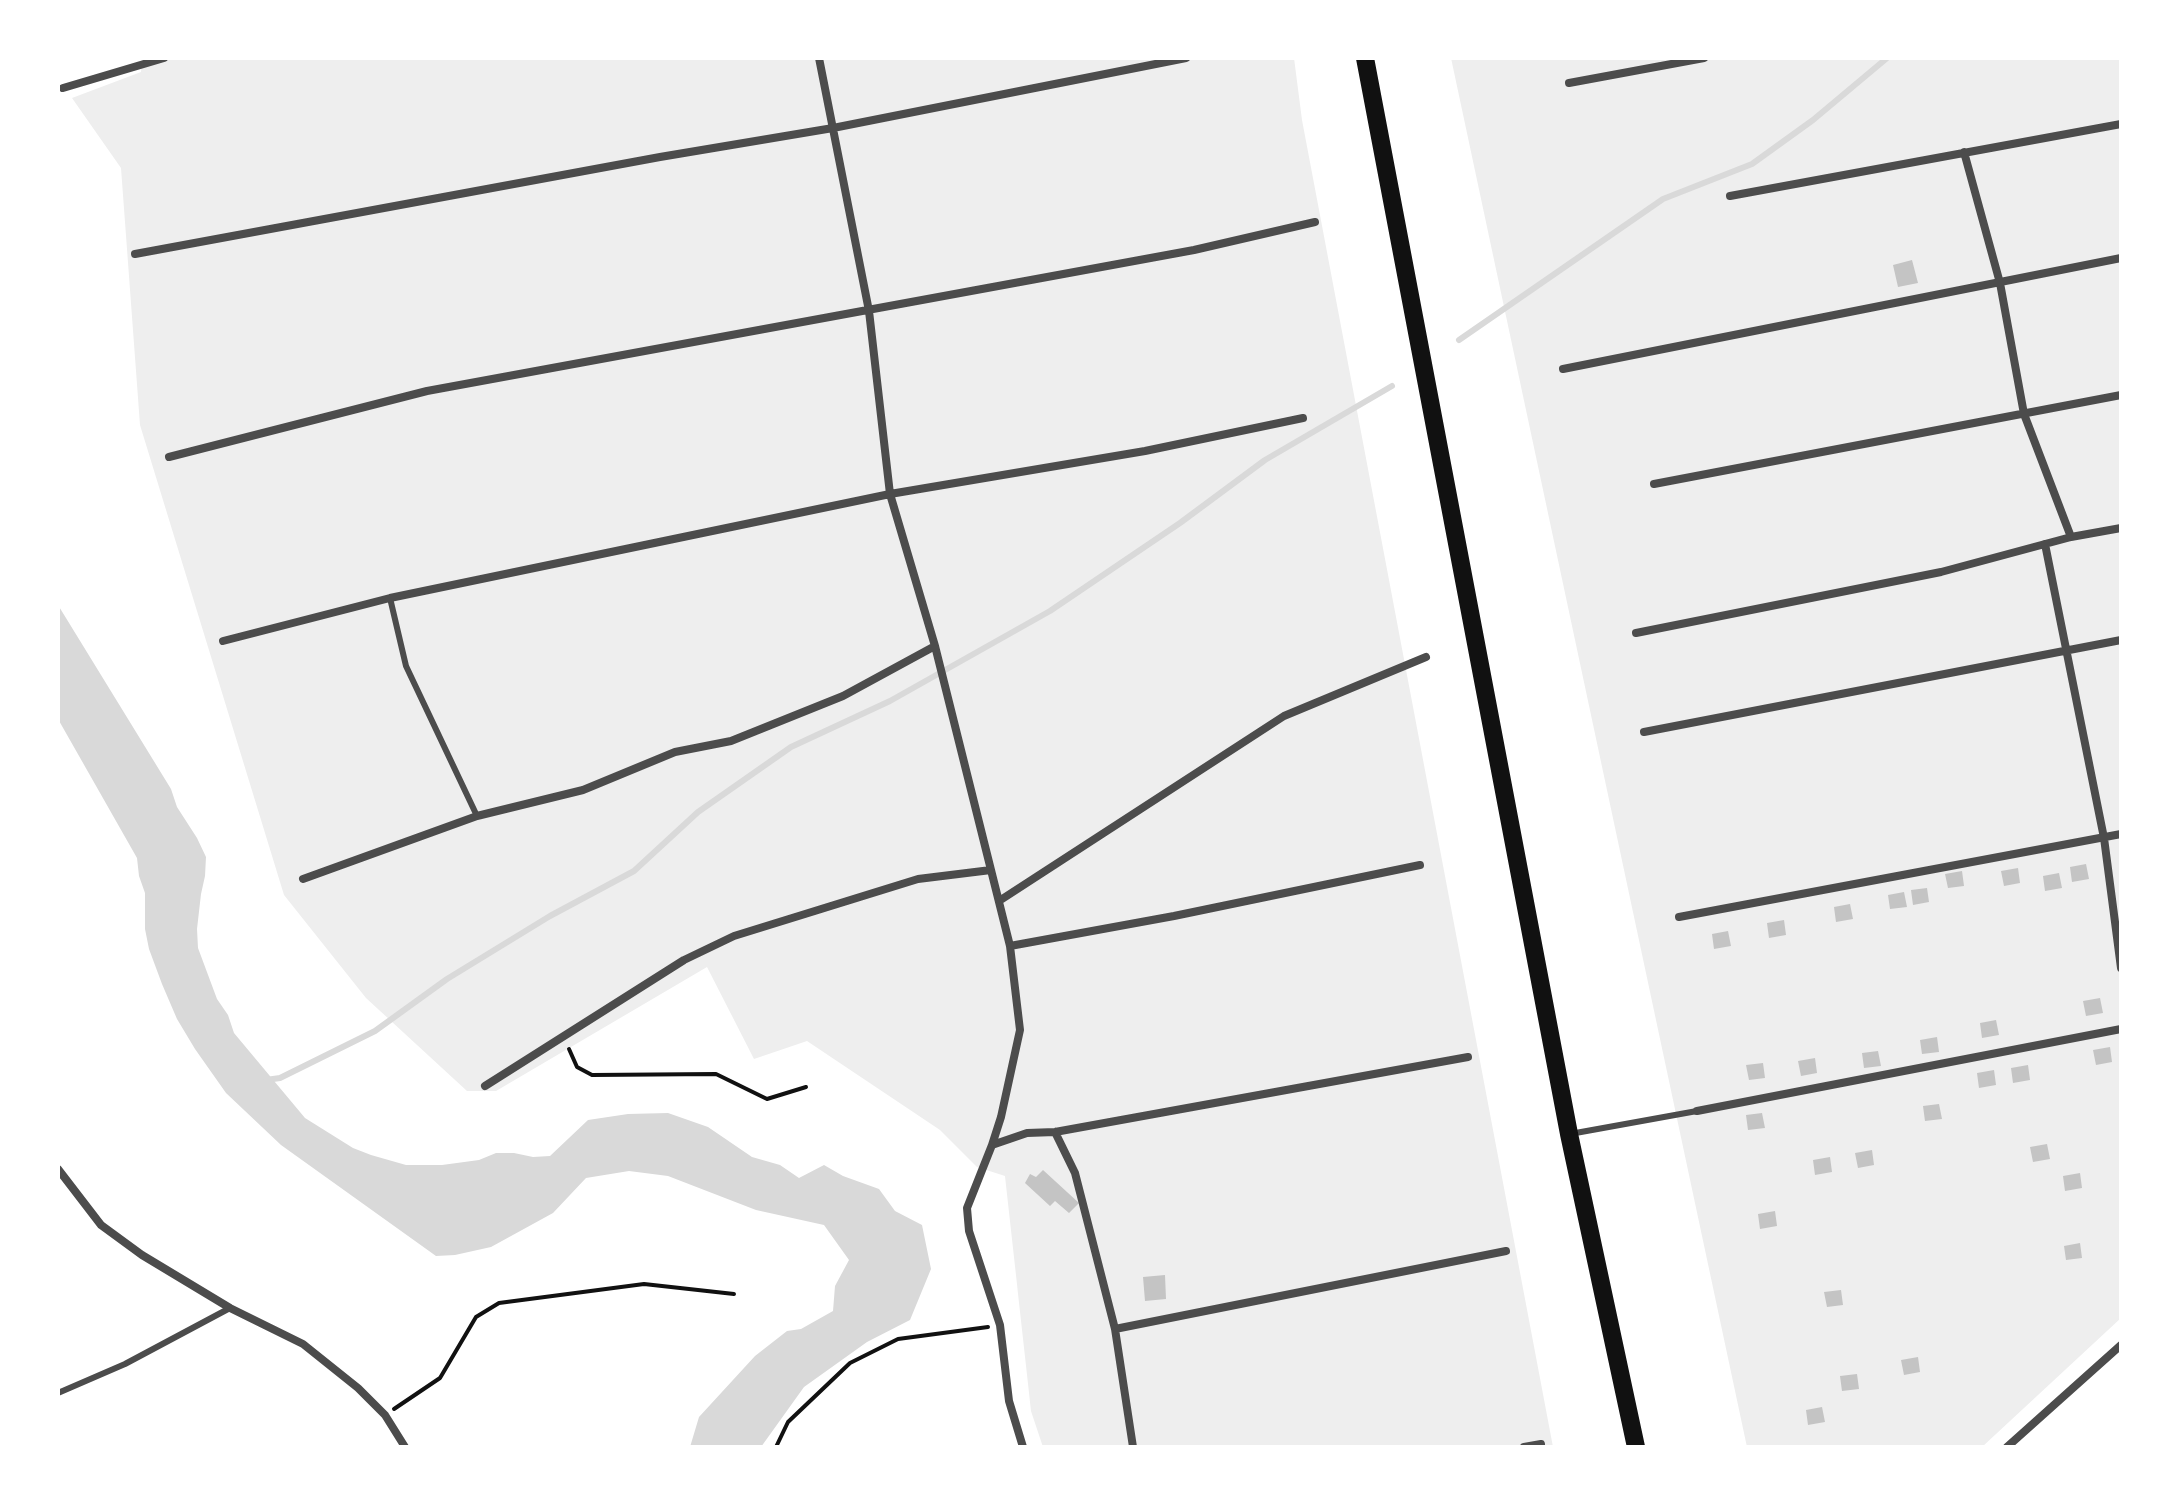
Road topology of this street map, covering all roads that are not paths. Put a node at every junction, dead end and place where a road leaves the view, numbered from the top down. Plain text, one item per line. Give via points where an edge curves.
1 (164, 58) edge
2 (819, 58) edge
3 (1186, 58) edge
4 (1365, 58) edge
5 (1704, 58) edge
6 (1569, 83) dead end
7 (63, 88) dead end
8 (2121, 124) edge
9 (833, 128) junction
10 (1964, 152) junction
11 (1730, 196) dead end
12 (1315, 222) dead end
13 (135, 254) dead end
14 (2121, 258) edge
15 (2000, 283) junction
16 (869, 311) junction
17 (1563, 369) dead end
18 (2121, 395) edge
19 (2024, 414) junction
20 (1303, 418) dead end
21 (169, 457) dead end
22 (1654, 484) dead end
23 (890, 494) junction
24 (2121, 528) edge
25 (2071, 537) junction
26 (2045, 544) junction
27 (390, 598) junction
28 (1636, 633) dead end
29 (2121, 640) edge
30 (223, 641) dead end
31 (935, 646) junction
32 (2067, 651) junction
33 (1426, 657) dead end
34 (1644, 732) dead end
35 (477, 816) junction
36 (2121, 834) edge
37 (2104, 838) junction
38 (1420, 865) dead end
39 (991, 870) junction
40 (303, 879) dead end
41 (999, 901) junction
42 (1679, 917) dead end
43 (1010, 946) junction
44 (2121, 968) edge
45 (2121, 1029) edge
46 (1468, 1057) dead end
47 (485, 1086) dead end
48 (1697, 1111) joint
49 (1055, 1132) junction
50 (1569, 1134) junction
51 (992, 1145) junction
52 (58, 1169) edge
53 (1506, 1251) dead end
54 (230, 1308) junction
55 (1115, 1329) junction
56 (2121, 1345) edge
57 (58, 1393) edge
58 (1541, 1444) dead end
59 (405, 1447) edge
60 (1023, 1447) edge
61 (1133, 1447) edge
62 (1524, 1447) edge
63 (1636, 1447) edge
64 (2007, 1447) edge

1 - 7 street
2 - 9 street
3 - 9 street
4 - 50 main road
5 - 6 street
8 - 10 street
9 - 13 street
9 - 16 street
10 - 11 street
10 - 15 street
12 - 16 street
14 - 15 street
15 - 17 street
15 - 19 street
16 - 21 street via 427,391
16 - 23 street
18 - 19 street
19 - 22 street
19 - 25 street
20 - 23 street
23 - 27 street
23 - 31 street
24 - 25 street
25 - 26 street
26 - 28 street via 1941,572
26 - 32 street
27 - 30 street
27 - 35 lane via 406,666
29 - 32 street
31 - 35 street via 843,696 731,741 675,752 583,790
31 - 39 street
32 - 34 street
32 - 37 street
33 - 41 street via 1284,716
35 - 40 street
36 - 37 street
37 - 42 street
37 - 44 street
38 - 43 street
39 - 41 street
39 - 47 street via 918,879 734,936 684,960
41 - 43 street
43 - 51 street via 1020,1030
45 - 48 street
46 - 49 street
48 - 50 lane
49 - 51 street via 1027,1133
49 - 55 street via 1075,1173
50 - 63 main road
51 - 60 street via 967,1208 969,1231 1000,1325 1009,1401
52 - 54 street via 101,1225
53 - 55 street
54 - 57 lane
54 - 59 street via 303,1344 385,1415
55 - 61 street
56 - 64 street
58 - 62 street

